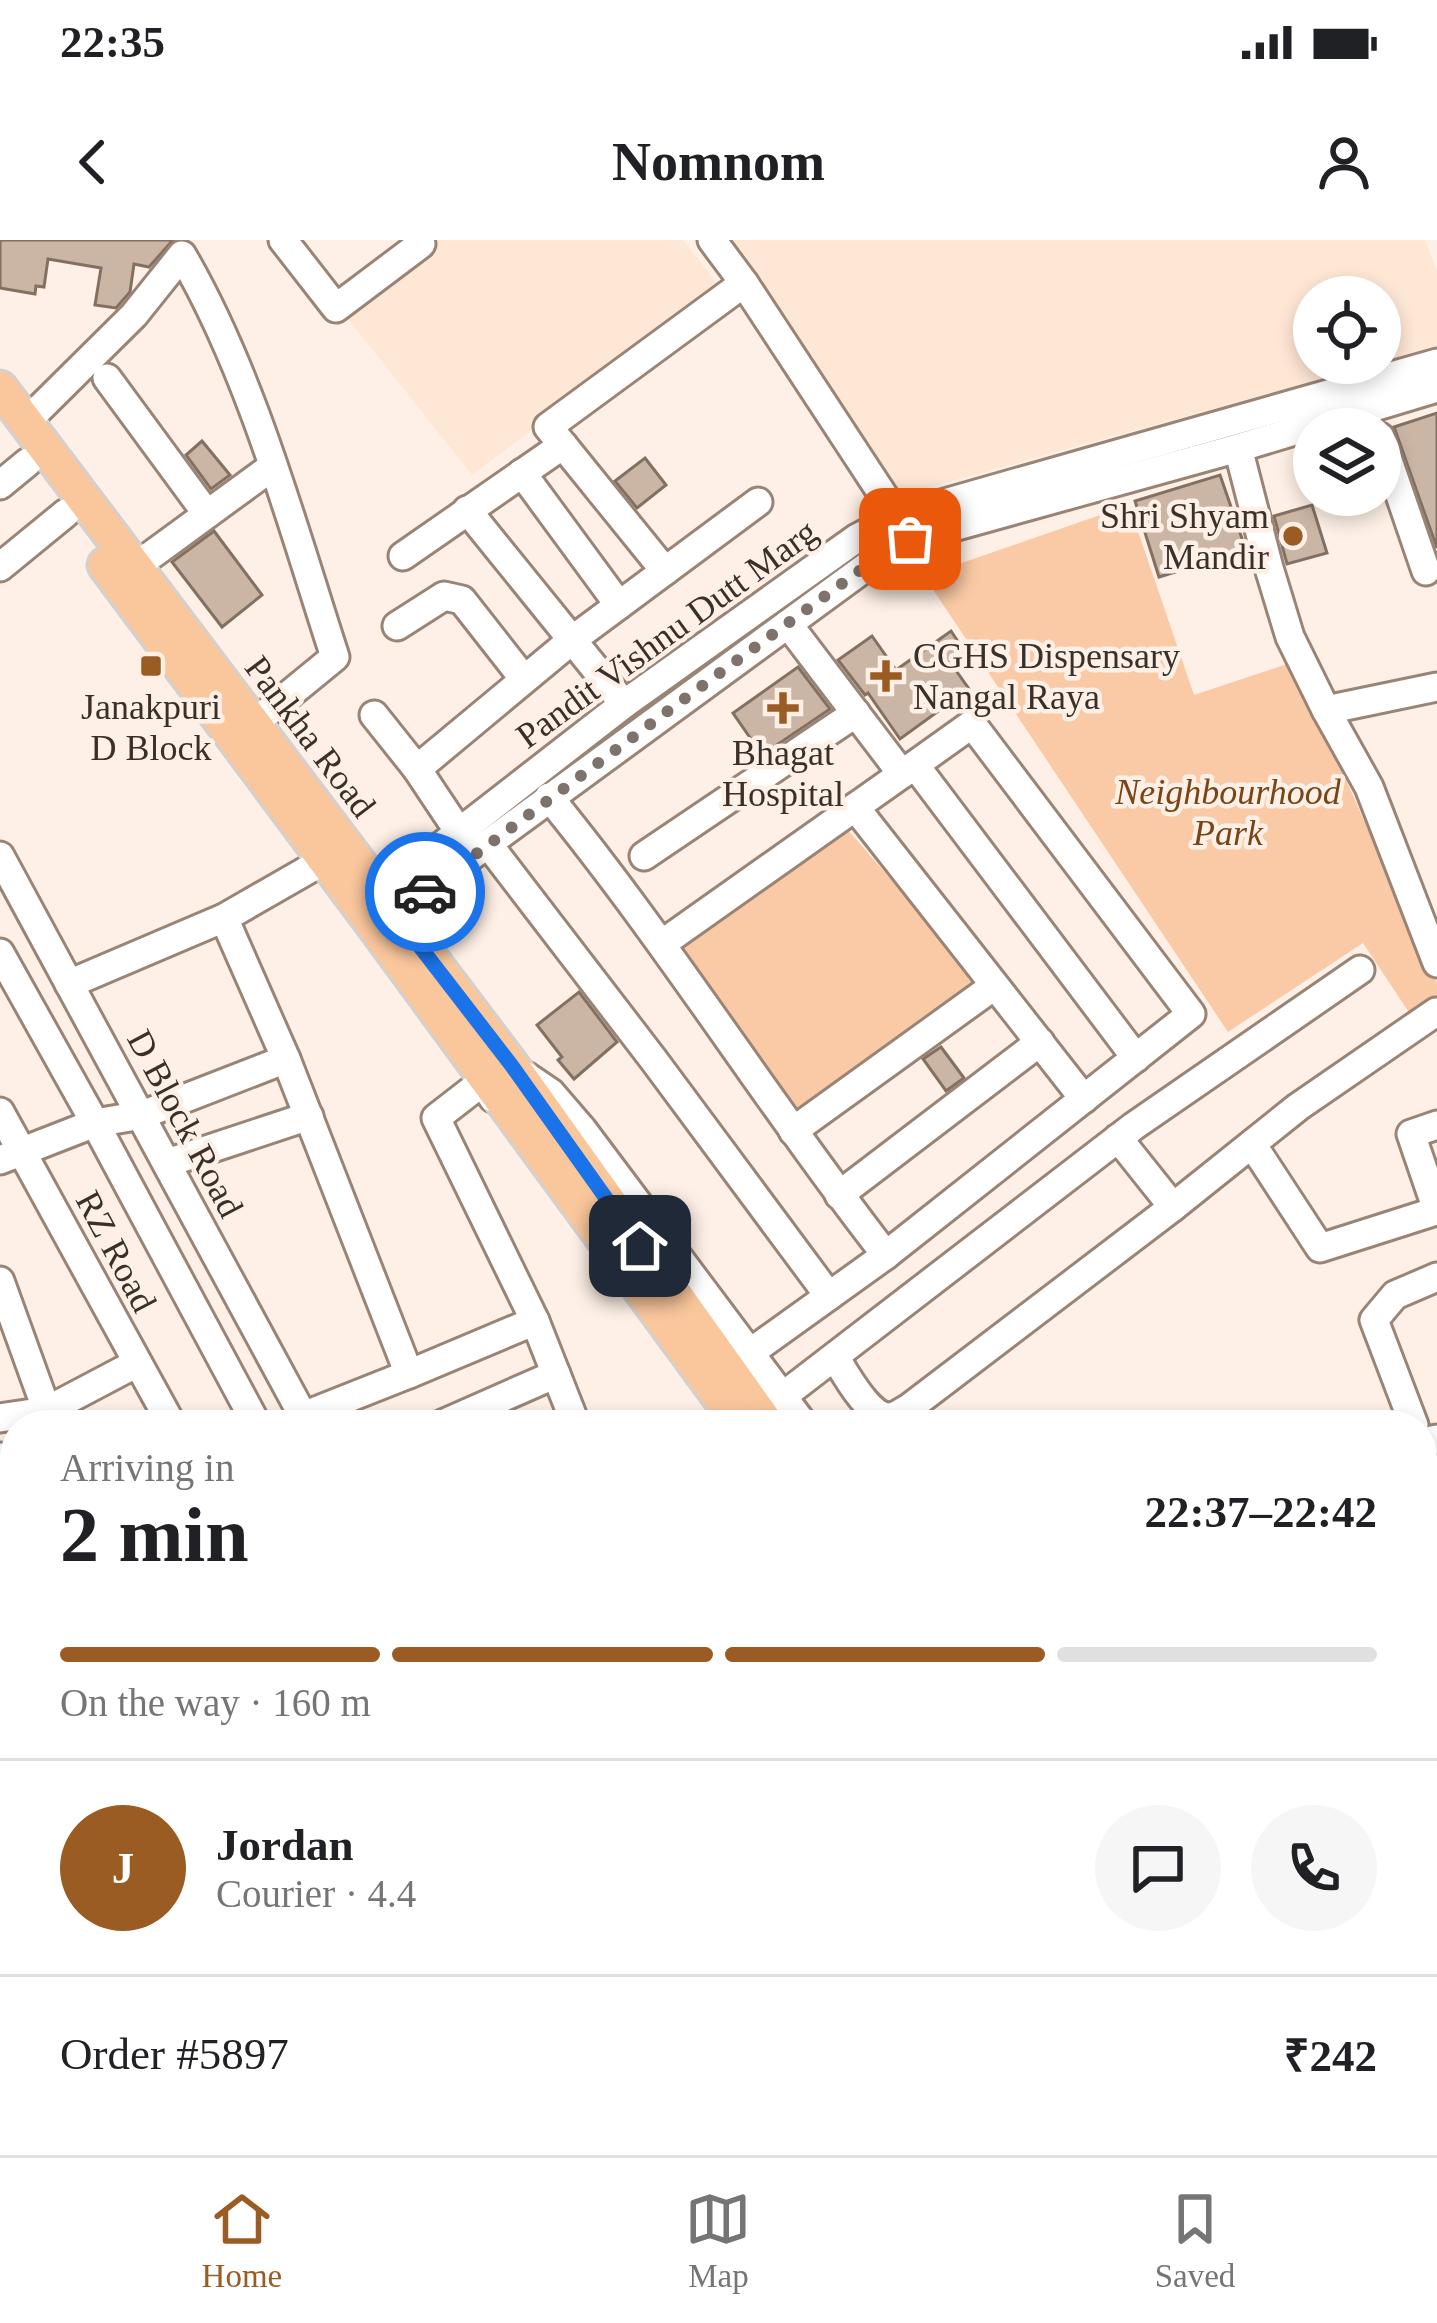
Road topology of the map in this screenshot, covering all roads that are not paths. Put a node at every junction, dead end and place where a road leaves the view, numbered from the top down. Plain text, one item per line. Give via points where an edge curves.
1 (283, 240) edge
2 (419, 240) edge
3 (712, 240) edge
4 (744, 283) junction
5 (1437, 363) edge
6 (107, 378) dead end
7 (0, 388) edge
8 (1437, 388) edge
9 (1401, 410) edge
10 (13, 423) edge
11 (1293, 439) edge
12 (563, 446) junction
13 (1238, 448) junction
14 (28, 462) junction
15 (272, 466) junction
16 (523, 473) junction
17 (0, 485) edge
18 (1401, 498) edge
19 (758, 502) dead end
20 (467, 510) junction
21 (66, 513) junction
22 (207, 514) junction
23 (905, 527) junction
24 (403, 556) dead end
25 (0, 567) edge
26 (135, 567) junction
27 (665, 571) junction
28 (1426, 571) dead end
29 (619, 605) junction
30 (788, 624) junction
31 (397, 626) dead end
32 (572, 640) junction
33 (524, 679) junction
34 (1437, 687) edge
35 (624, 704) junction
36 (1325, 710) junction
37 (856, 713) junction
38 (374, 715) dead end
39 (253, 724) junction
40 (417, 769) junction
41 (908, 770) junction
42 (549, 797) junction
43 (855, 807) junction
44 (459, 832) junction
45 (488, 844) junction
46 (0, 856) edge
47 (644, 856) dead end
48 (325, 860) junction
49 (1424, 889) edge
50 (378, 910) junction
51 (224, 918) junction
52 (663, 943) junction
53 (0, 953) edge
54 (1437, 964) edge
55 (1360, 970) dead end
56 (69, 984) junction
57 (994, 986) junction
58 (1436, 1012) edge
59 (1040, 1042) junction
60 (1136, 1058) junction
61 (286, 1060) junction
62 (499, 1073) junction
63 (1084, 1099) junction
64 (0, 1112) edge
65 (142, 1115) junction
66 (308, 1116) junction
67 (95, 1123) junction
68 (1437, 1125) edge
69 (794, 1131) junction
70 (1118, 1138) junction
71 (1252, 1144) junction
72 (11, 1155) edge
73 (167, 1163) junction
74 (839, 1195) junction
75 (1173, 1207) junction
76 (1436, 1210) edge
77 (886, 1255) junction
78 (1437, 1277) edge
79 (0, 1281) edge
80 (829, 1295) junction
81 (535, 1321) junction
82 (751, 1352) junction
83 (835, 1357) junction
84 (137, 1364) junction
85 (409, 1374) junction
86 (556, 1374) junction
87 (46, 1410) edge
88 (62, 1410) edge
89 (163, 1410) edge
90 (249, 1410) edge
91 (300, 1410) edge
92 (328, 1410) edge
93 (474, 1410) edge
94 (570, 1410) edge
95 (711, 1410) edge
96 (730, 1410) edge
97 (775, 1410) edge
98 (776, 1410) edge
99 (777, 1410) edge
100 (874, 1410) edge
101 (905, 1410) edge
102 (1408, 1410) edge

1 - 2 street via 336,308
3 - 4 street
4 - 12 street via 548,427
4 - 23 street
5 - 23 street, Pandit Vishnu Dutt Marg
6 - 22 street
7 - 10 main road, Pankha Road
8 - 9 street, Pandit Vishnu Dutt Marg
10 - 14 main road, Pankha Road
10 - 15 street via 134,315 182,255 212,307
10 - 26 main road, Pankha Road
11 - 13 street, Pandit Vishnu Dutt Marg
12 - 16 street
12 - 27 street
13 - 23 street, Pandit Vishnu Dutt Marg
13 - 36 street via 1291,637
14 - 17 street
14 - 21 main road, Pankha Road
15 - 22 street
15 - 39 street via 335,657
16 - 20 street
16 - 29 street
18 - 28 street
19 - 27 street
20 - 24 street
20 - 32 street
21 - 25 street
21 - 48 main road, Pankha Road
22 - 26 street
23 - 30 street, Pandit Vishnu Dutt Marg
23 - 35 street, Pandit Vishnu Dutt Marg via 843,548
26 - 39 main road, Pankha Road
27 - 29 street
29 - 32 street
30 - 37 street
30 - 42 street, Pandit Vishnu Dutt Marg
31 - 33 street via 444,596 462,600
32 - 33 street
32 - 35 street
33 - 40 street
34 - 36 street
35 - 44 street, Pandit Vishnu Dutt Marg
36 - 49 street
37 - 41 street
37 - 47 street
38 - 40 street
39 - 50 main road, Pankha Road
40 - 44 street
41 - 43 street
41 - 60 street
41 - 60 street via 972,724 1191,1014
42 - 45 street, Pandit Vishnu Dutt Marg
42 - 52 street
43 - 52 street
43 - 57 street
44 - 50 street, Pandit Vishnu Dutt Marg
45 - 50 street, Pandit Vishnu Dutt Marg
45 - 80 street
46 - 56 street, D Block Road
48 - 50 main road, Pankha Road
48 - 51 street
49 - 54 street
50 - 62 main road, Pankha Road
51 - 56 street
51 - 61 street
52 - 69 street
53 - 67 street
55 - 70 street
56 - 65 street, D Block Road
57 - 59 street
57 - 69 street
58 - 71 street
59 - 63 street
59 - 74 street
60 - 63 street
61 - 65 street
61 - 66 street
62 - 81 street via 436,1118
62 - 82 street via 551,1093
62 - 95 street via 509,1136
62 - 96 main road, Pankha Road
62 - 97 main road, Pankha Road
63 - 77 street
64 - 72 street, RZ Road
65 - 67 street
65 - 73 street, D Block Road
66 - 73 street
66 - 85 street
67 - 72 street
67 - 90 street
68 - 76 street via 1412,1134
69 - 74 street
70 - 75 street
70 - 83 street
71 - 75 street
71 - 76 street via 1320,1248
72 - 84 street, RZ Road
73 - 91 street, D Block Road
74 - 77 street
75 - 101 street
77 - 80 street
78 - 102 street via 1395,1295 1374,1320
79 - 87 street
80 - 82 street
81 - 85 street
81 - 86 street
82 - 98 street
83 - 99 street
83 - 100 street
84 - 88 street
84 - 89 street, RZ Road
85 - 92 street
86 - 93 street
86 - 94 street

